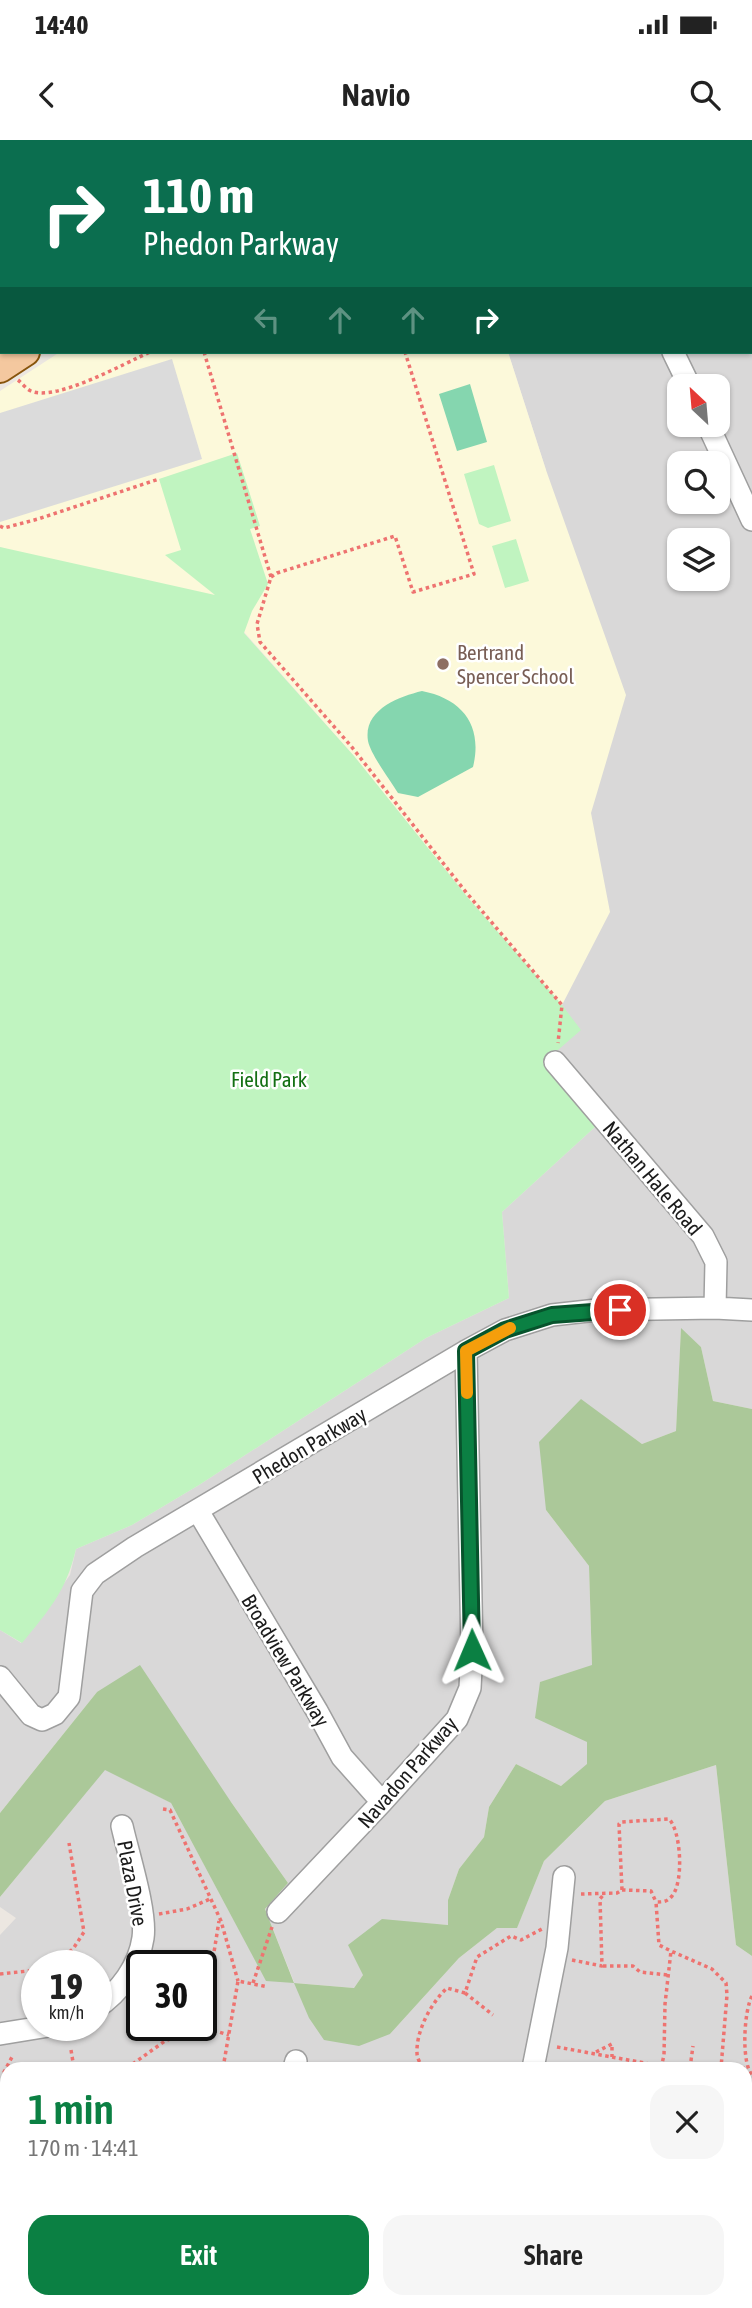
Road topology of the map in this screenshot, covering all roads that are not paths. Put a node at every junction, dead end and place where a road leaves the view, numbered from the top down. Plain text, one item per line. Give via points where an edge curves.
1 (24, 354) edge
2 (674, 354) edge
3 (9, 374) edge
4 (684, 374) edge
5 (714, 438) edge
6 (752, 520) edge
7 (555, 1062) road end
8 (715, 1308) junction
9 (752, 1310) edge
10 (466, 1351) junction
11 (198, 1511) junction
12 (0, 1677) edge
13 (382, 1802) junction
14 (122, 1826) dead end
15 (564, 1877) dead end
16 (278, 1912) road end
17 (112, 1995) edge
18 (21, 2031) edge
19 (0, 2034) edge
20 (534, 2062) edge

1 - 3 main road
2 - 4 street
5 - 6 street
7 - 8 street, Nathan Hale Road via 703,1236 716,1262
8 - 9 street, Phedon Parkway
8 - 10 street, Phedon Parkway via 552,1315 505,1330
10 - 11 street, Phedon Parkway
10 - 13 street, Navadon Parkway via 470,1688 457,1718
11 - 12 street, Phedon Parkway via 105,1567 82,1591 69,1697 55,1714 42,1720 30,1715
11 - 13 street, Broadview Parkway via 342,1756
13 - 16 street, Navadon Parkway
14 - 17 street, Plaza Drive via 143,1936 128,1977
15 - 20 street via 558,1948
18 - 19 street

